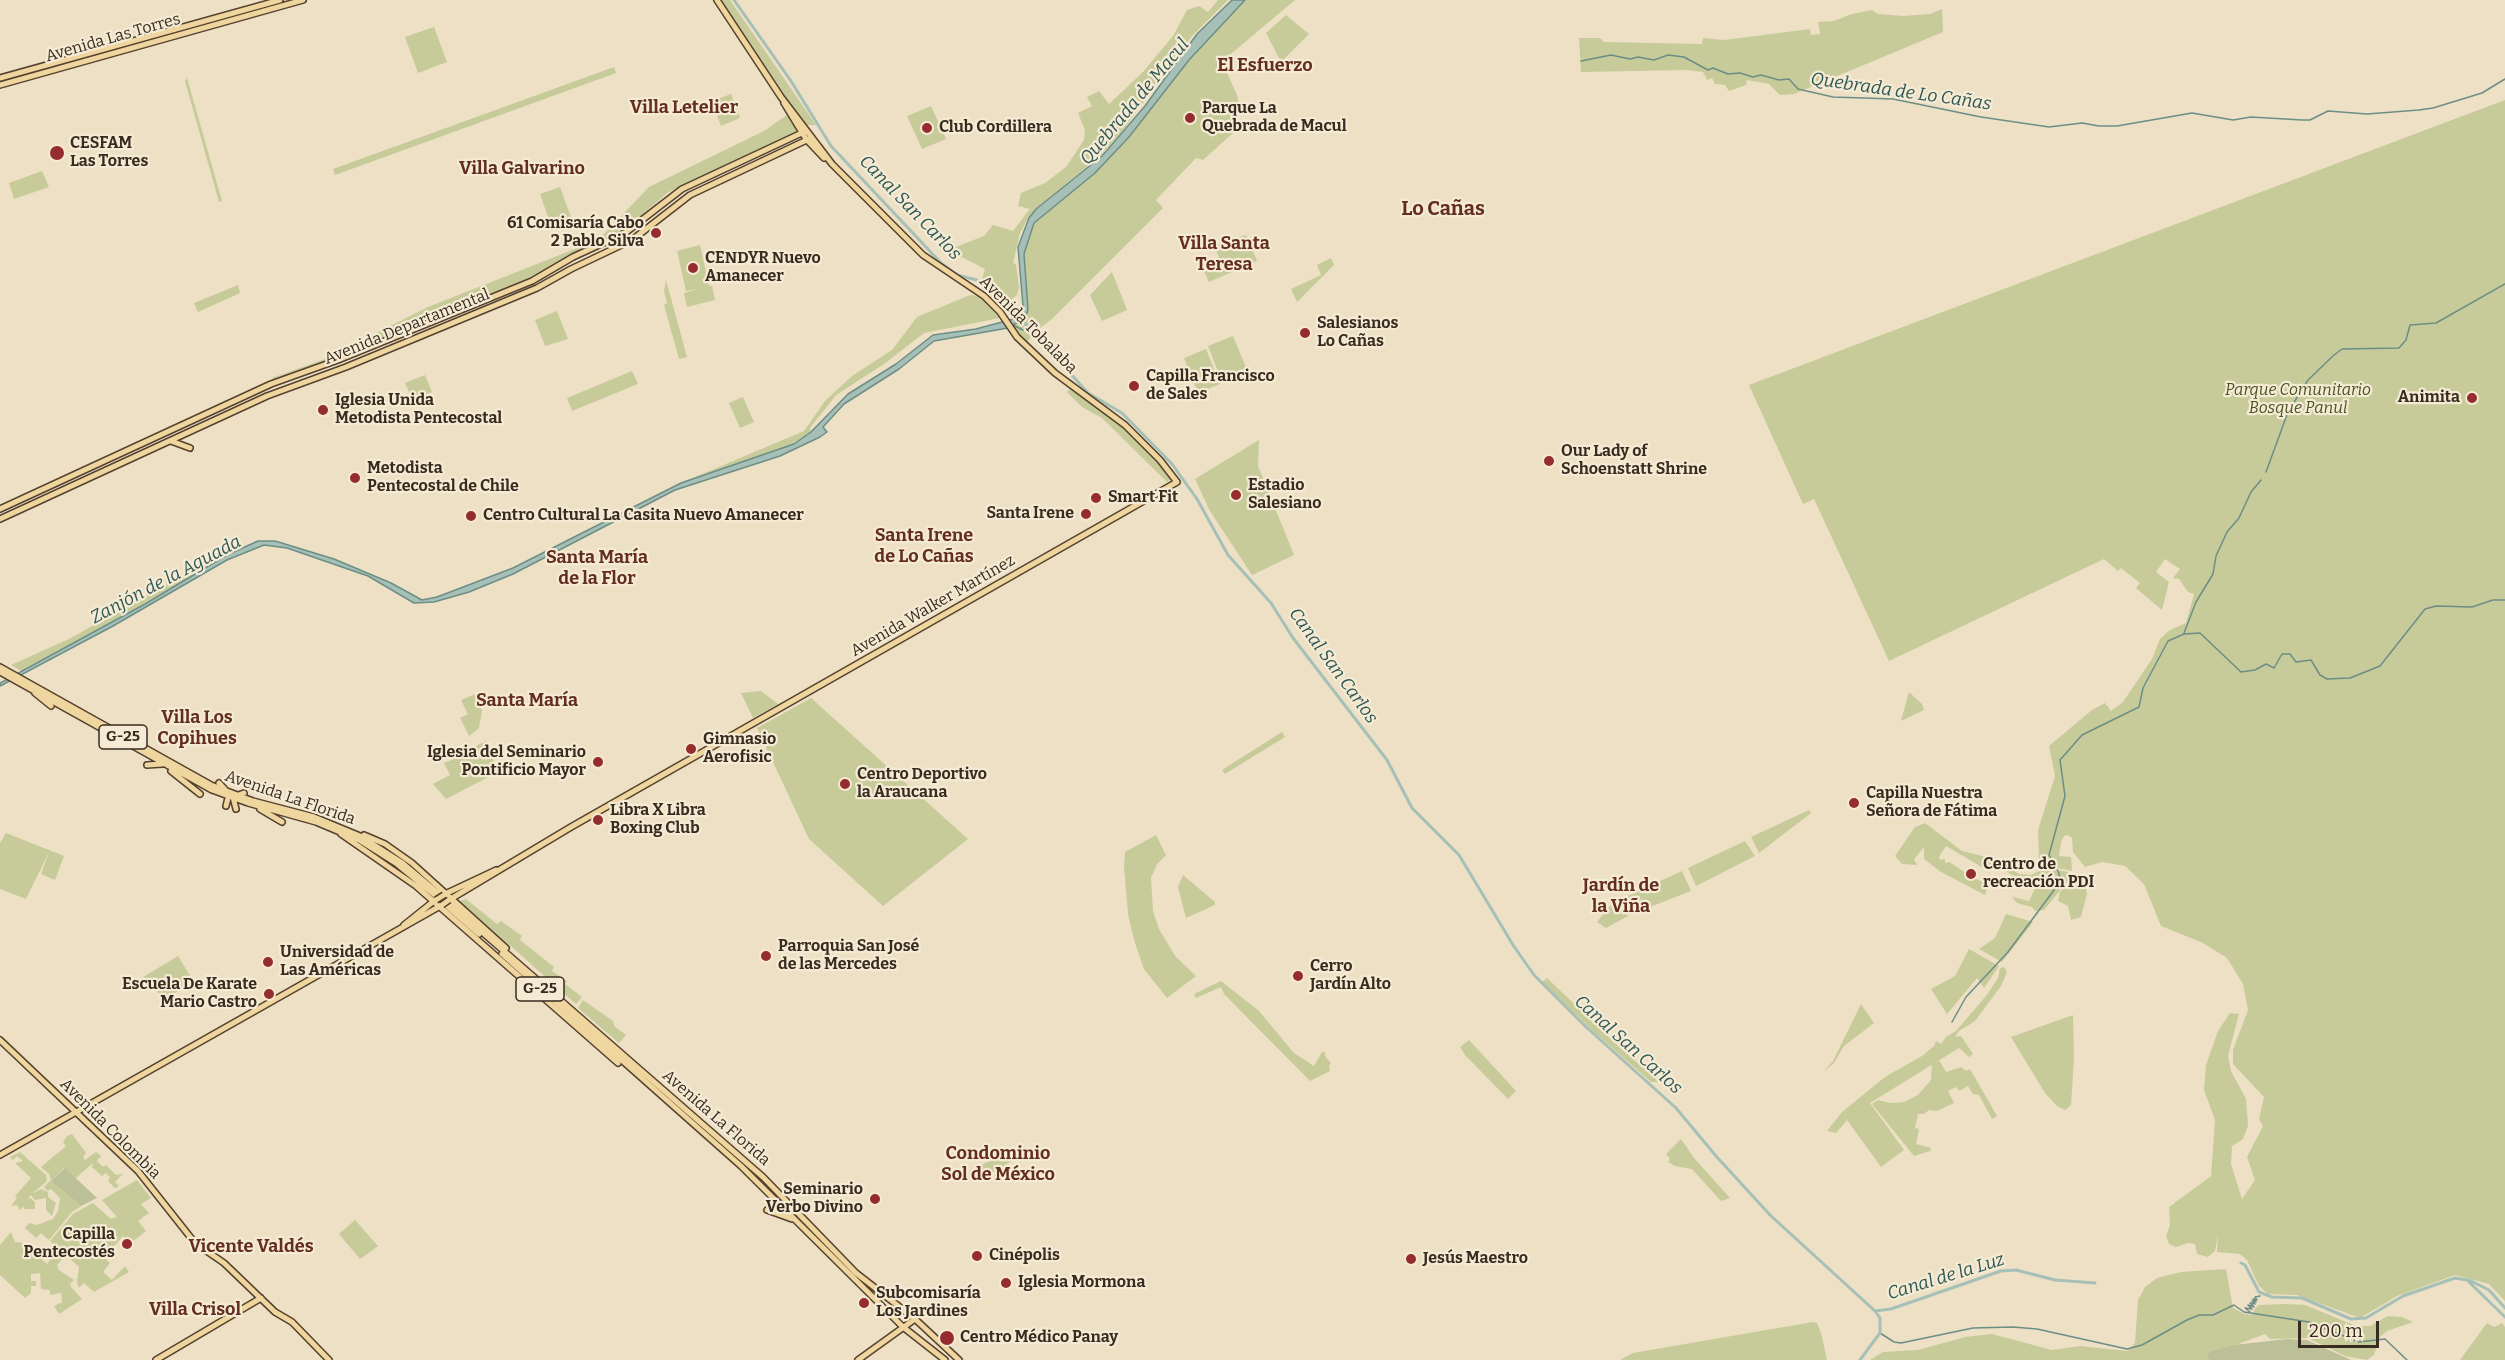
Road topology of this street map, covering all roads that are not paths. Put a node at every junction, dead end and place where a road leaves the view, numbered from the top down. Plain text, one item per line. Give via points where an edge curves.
1 (280, 0) edge
2 (303, 0) edge
3 (717, 0) edge
4 (85, 57) junction
5 (40, 70) junction
6 (0, 78) edge
7 (0, 85) edge
8 (804, 131) junction
9 (788, 138) junction
10 (809, 139) junction
11 (790, 148) junction
12 (169, 441) junction
13 (190, 448) dead end
14 (1177, 482) joint
15 (0, 509) edge
16 (0, 519) edge
17 (0, 667) edge
18 (0, 672) edge
19 (14, 677) junction
20 (32, 690) junction
21 (51, 706) dead end
22 (163, 764) junction
23 (147, 765) dead end
24 (219, 783) dead end
25 (244, 793) dead end
26 (200, 794) dead end
27 (231, 795) junction
28 (253, 805) junction
29 (226, 806) dead end
30 (236, 809) dead end
31 (282, 822) dead end
32 (342, 828) junction
33 (334, 829) junction
34 (443, 900) junction
35 (524, 968) junction
36 (0, 1040) edge
37 (614, 1051) junction
38 (634, 1059) dead end
39 (628, 1067) junction
40 (646, 1075) junction
41 (641, 1083) junction
42 (75, 1113) junction
43 (692, 1123) junction
44 (722, 1145) junction
45 (0, 1155) edge
46 (788, 1202) junction
47 (782, 1208) junction
48 (767, 1210) dead end
49 (794, 1220) junction
50 (261, 1298) junction
51 (892, 1301) junction
52 (884, 1308) junction
53 (915, 1319) junction
54 (903, 1327) junction
55 (930, 1333) junction
56 (922, 1344) junction
57 (156, 1360) edge
58 (329, 1360) edge
59 (858, 1360) edge
60 (945, 1360) edge
61 (958, 1360) edge

1 - 4 main road, Avenida Las Torres
2 - 4 main road, Avenida Las Torres
3 - 8 main road, Avenida Tobalaba
4 - 5 main road, Avenida Las Torres
5 - 6 main road, Avenida Las Torres
5 - 7 main road, Avenida Las Torres
8 - 9 main road, Avenida Departamental
8 - 10 main road, Avenida Tobalaba
9 - 11 main road
9 - 15 main road, Avenida Departamental via 682,189 625,233 537,278 271,384
10 - 11 main road, Avenida Departamental
10 - 14 main road, Avenida Tobalaba via 923,255 976,290 1058,376 1125,425
11 - 12 main road, Avenida Departamental via 690,195 632,240 537,288 285,388
12 - 13 main road
12 - 16 main road, Avenida Departamental
14 - 34 main road, Avenida Walker Martínez
17 - 19 main road, Avenida La Florida / G-25
18 - 19 main road, Avenida La Florida / G-25
19 - 20 main road, Avenida La Florida / G-25
19 - 27 main road, Avenida La Florida / G-25
20 - 21 main road
20 - 22 main road, Avenida La Florida / G-25
22 - 23 main road
22 - 26 main road
22 - 27 main road, Avenida La Florida / G-25
24 - 27 main road
25 - 27 main road
27 - 28 main road, Avenida La Florida / G-25
27 - 29 main road
27 - 30 main road
27 - 32 main road, Avenida La Florida / G-25
28 - 31 main road
28 - 33 main road, Avenida La Florida / G-25
32 - 34 main road, Avenida La Florida / G-25 via 388,853
32 - 34 main road, Avenida La Florida via 381,842 412,863
33 - 34 main road, Avenida La Florida via 368,855
33 - 34 main road, Avenida La Florida / G-25 via 390,859
34 - 35 main road, Avenida La Florida / G-25
34 - 35 main road, Avenida La Florida via 495,938
34 - 37 main road, Avenida La Florida / G-25
34 - 41 main road, Avenida La Florida
34 - 42 main road, Avenida Walker Martínez
35 - 37 main road, Avenida La Florida / G-25
36 - 42 main road, Avenida Colombia
37 - 39 main road, Avenida La Florida / G-25
37 - 40 main road, Avenida La Florida / G-25
38 - 40 main road
39 - 41 main road
39 - 43 main road, Avenida La Florida / G-25
40 - 44 main road, Avenida La Florida / G-25
41 - 43 main road, Avenida La Florida via 670,1110
42 - 45 main road, Avenida Walker Martínez
42 - 50 main road, Avenida Colombia via 138,1172 199,1246
43 - 44 main road, Avenida La Florida / G-25
44 - 46 main road, Avenida La Florida / G-25
44 - 47 main road, Avenida La Florida / G-25
46 - 47 main road
46 - 51 main road, Avenida La Florida / G-25 via 856,1273
47 - 49 main road, Avenida La Florida / G-25
48 - 49 main road
49 - 52 main road, Avenida La Florida / G-25
50 - 57 main road
50 - 58 main road, Avenida Colombia via 292,1322
51 - 52 main road via 886,1302
51 - 53 main road, Avenida La Florida / G-25
52 - 54 main road, Avenida La Florida / G-25
53 - 54 main road
53 - 55 main road, Avenida La Florida / G-25
54 - 56 main road, Avenida La Florida / G-25
54 - 59 main road
55 - 56 main road via 929,1340
55 - 61 main road, Avenida La Florida / G-25
56 - 60 main road, Avenida La Florida / G-25

